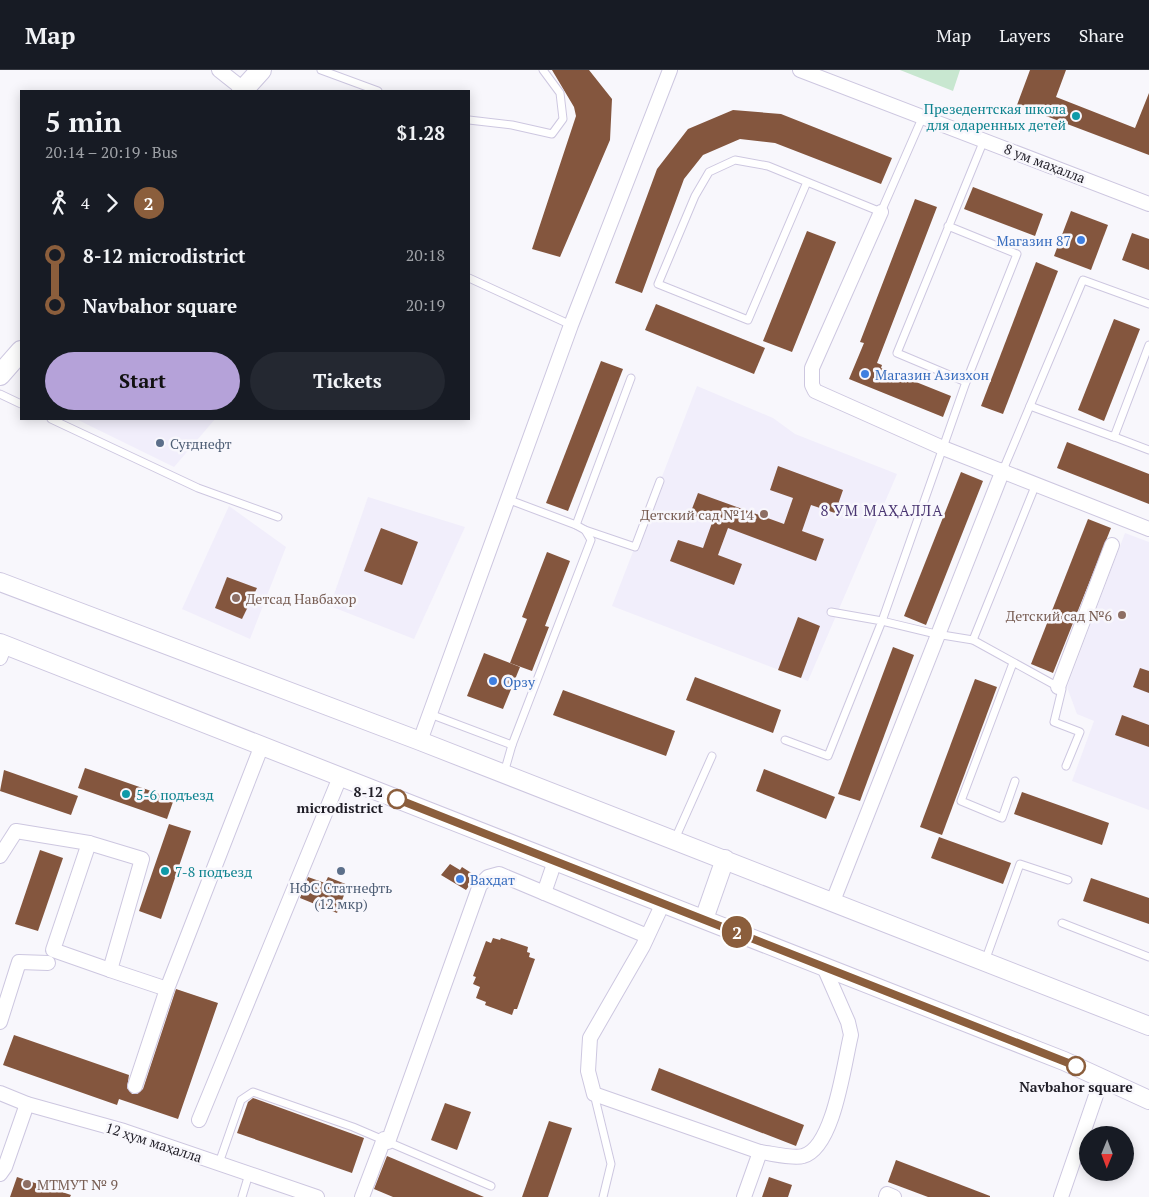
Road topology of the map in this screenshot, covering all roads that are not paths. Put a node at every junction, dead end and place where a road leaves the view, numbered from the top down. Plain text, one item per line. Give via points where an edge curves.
1 (219, 70) edge
2 (261, 70) edge
3 (321, 70) edge
4 (542, 70) edge
5 (670, 70) edge
6 (800, 70) edge
7 (243, 90) edge
8 (375, 90) edge
9 (923, 116) junction
10 (470, 120) edge
11 (984, 140) junction
12 (807, 182) junction
13 (1149, 204) edge
14 (881, 212) junction
15 (948, 226) junction
16 (470, 278) edge
17 (1149, 304) edge
18 (572, 324) junction
19 (1149, 345) edge
20 (631, 378) dead end
21 (966, 382) junction
22 (0, 394) edge
23 (20, 404) edge
24 (1030, 406) junction
25 (53, 420) edge
26 (943, 448) junction
27 (1149, 450) edge
28 (1003, 470) junction
29 (660, 482) dead end
30 (1036, 484) junction
31 (507, 499) junction
32 (278, 517) dead end
33 (576, 525) junction
34 (1149, 529) edge
35 (585, 530) junction
36 (1112, 545) dead end
37 (0, 582) edge
38 (831, 612) dead end
39 (882, 621) junction
40 (936, 634) junction
41 (973, 640) junction
42 (2, 649) edge
43 (1012, 663) junction
44 (1058, 687) junction
45 (430, 714) junction
46 (785, 740) dead end
47 (420, 741) junction
48 (512, 745) junction
49 (262, 746) junction
50 (712, 756) dead end
51 (1066, 766) dead end
52 (504, 774) junction
53 (340, 777) junction
54 (1015, 781) dead end
55 (675, 840) junction
56 (89, 842) junction
57 (0, 856) edge
58 (725, 859) junction
59 (555, 861) junction
60 (1068, 880) dead end
61 (544, 893) junction
62 (833, 902) junction
63 (663, 903) junction
64 (704, 919) junction
65 (1062, 923) dead end
66 (647, 936) junction
67 (1149, 957) edge
68 (985, 961) junction
69 (48, 963) dead end
70 (823, 966) junction
71 (110, 970) junction
72 (167, 990) junction
73 (0, 1022) edge
74 (1149, 1026) edge
75 (1102, 1078) junction
76 (134, 1086) dead end
77 (0, 1093) edge
78 (594, 1094) junction
79 (1149, 1100) edge
80 (27, 1104) junction
81 (199, 1120) dead end
82 (386, 1141) junction
83 (760, 1152) junction
84 (219, 1163) junction
85 (0, 1174) edge
86 (249, 1174) junction
87 (491, 1186) dead end
88 (310, 1196) edge
89 (242, 1197) edge
90 (362, 1197) edge
91 (603, 1197) edge
92 (744, 1197) edge
93 (886, 1197) edge
94 (894, 1197) edge
95 (1061, 1197) edge

1 - 7 street
2 - 7 main road
3 - 8 lane
4 - 10 lane via 560,93 563,119 552,134 512,124
5 - 18 street
6 - 9 street, 8 ум маҳалла
9 - 11 street, 8 ум маҳалла
9 - 14 lane
11 - 13 street, 8 ум маҳалла
11 - 15 lane
12 - 12 lane via 768,166 735,160 709,172 658,284 748,320
12 - 14 lane
14 - 26 street via 812,368 812,385 815,392
15 - 21 lane via 897,353
15 - 21 lane via 1017,254
16 - 18 lane
17 - 24 lane via 1083,280
18 - 31 street
19 - 24 lane via 1114,437
20 - 33 lane
21 - 26 lane
22 - 23 lane
24 - 27 lane
24 - 28 lane
25 - 32 lane via 198,488
26 - 28 street
26 - 39 lane
28 - 30 street
28 - 40 street
29 - 35 lane via 635,547
30 - 34 street
30 - 41 lane
31 - 33 lane
31 - 45 street
33 - 35 lane
35 - 48 lane via 591,540
36 - 44 street
37 - 47 street
38 - 39 lane
39 - 40 lane
39 - 46 lane via 828,756
40 - 41 lane
40 - 62 street
41 - 43 lane
42 - 49 street
43 - 44 lane
43 - 54 lane via 961,800 1002,818
44 - 51 lane via 1062,689 1054,722 1080,732
45 - 47 street
45 - 48 lane
47 - 52 street
48 - 52 lane
49 - 53 street
49 - 72 street
50 - 55 lane
52 - 55 street
53 - 59 street
53 - 81 street
55 - 58 street
56 - 57 street via 16,831
56 - 71 street via 142,859
56 - 71 street via 53,950
58 - 62 street
58 - 64 street
59 - 61 street
59 - 63 street
60 - 68 lane via 1020,864
61 - 66 street
61 - 82 street via 499,874 488,876 480,884
62 - 68 street
63 - 64 street
63 - 66 street
64 - 70 street
65 - 67 lane
66 - 78 street via 590,1038 588,1071
68 - 74 street
69 - 73 street via 19,962
70 - 75 street
70 - 83 street via 851,1035 830,1126 815,1148 802,1156
71 - 72 street
72 - 76 street
75 - 79 street
75 - 95 street
77 - 80 street, 12 ҳум маҳалла
78 - 83 street
78 - 91 lane via 611,1164
80 - 84 street, 12 ҳум маҳалла via 124,1131
80 - 85 street
82 - 84 lane via 253,1092 241,1100
82 - 87 lane
82 - 90 street
83 - 92 street
84 - 86 street, 12 ҳум маҳалла
86 - 88 street, 12 ҳум маҳалла
86 - 89 lane
93 - 94 street via 887,1194

